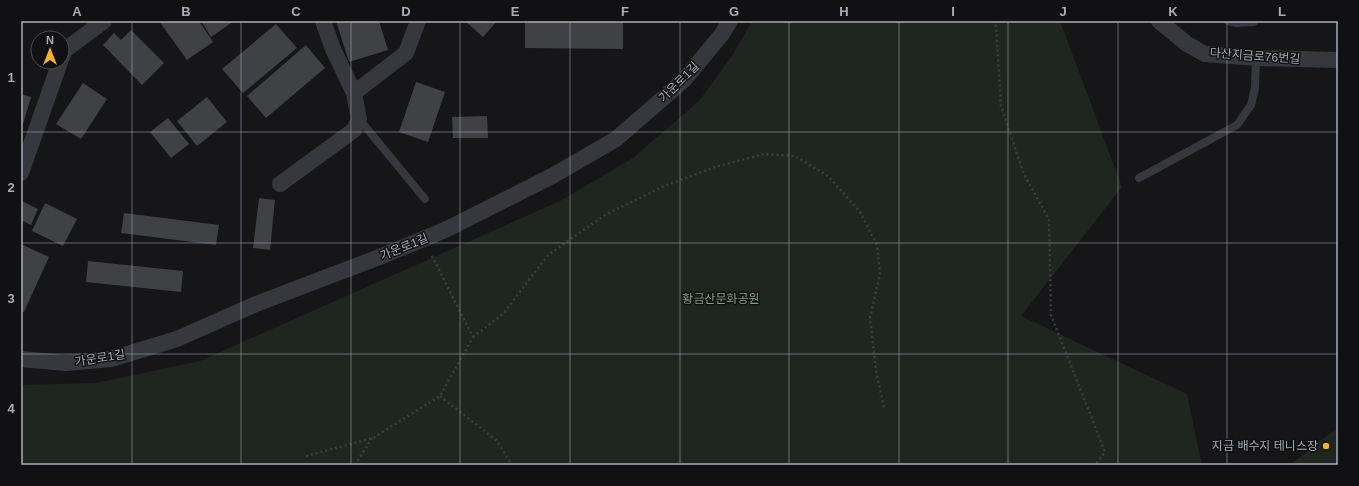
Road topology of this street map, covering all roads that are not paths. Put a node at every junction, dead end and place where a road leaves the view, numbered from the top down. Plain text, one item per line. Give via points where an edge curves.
1 (104, 21) edge
2 (323, 21) edge
3 (418, 21) edge
4 (730, 21) edge
5 (1159, 21) edge
6 (1228, 21) edge
7 (1255, 21) edge
8 (70, 46) edge
9 (1256, 58) junction
10 (1338, 60) edge
11 (57, 70) edge
12 (354, 93) junction
13 (359, 119) junction
14 (21, 173) edge
15 (1139, 178) dead end
16 (280, 184) dead end
17 (425, 199) dead end
18 (21, 359) edge

1 - 8 street
2 - 12 street
3 - 12 street via 406,53
4 - 18 street, 가운로1길 via 684,80 616,139 554,175 445,230 256,304 170,341 111,359 66,363
5 - 9 street, 다산지금로76번길 via 1187,44 1205,54
6 - 7 lane
9 - 10 street, 다산지금로76번길
9 - 15 lane via 1255,88 1251,105 1236,124
11 - 14 street
12 - 13 street
13 - 16 street via 354,130
13 - 17 lane

